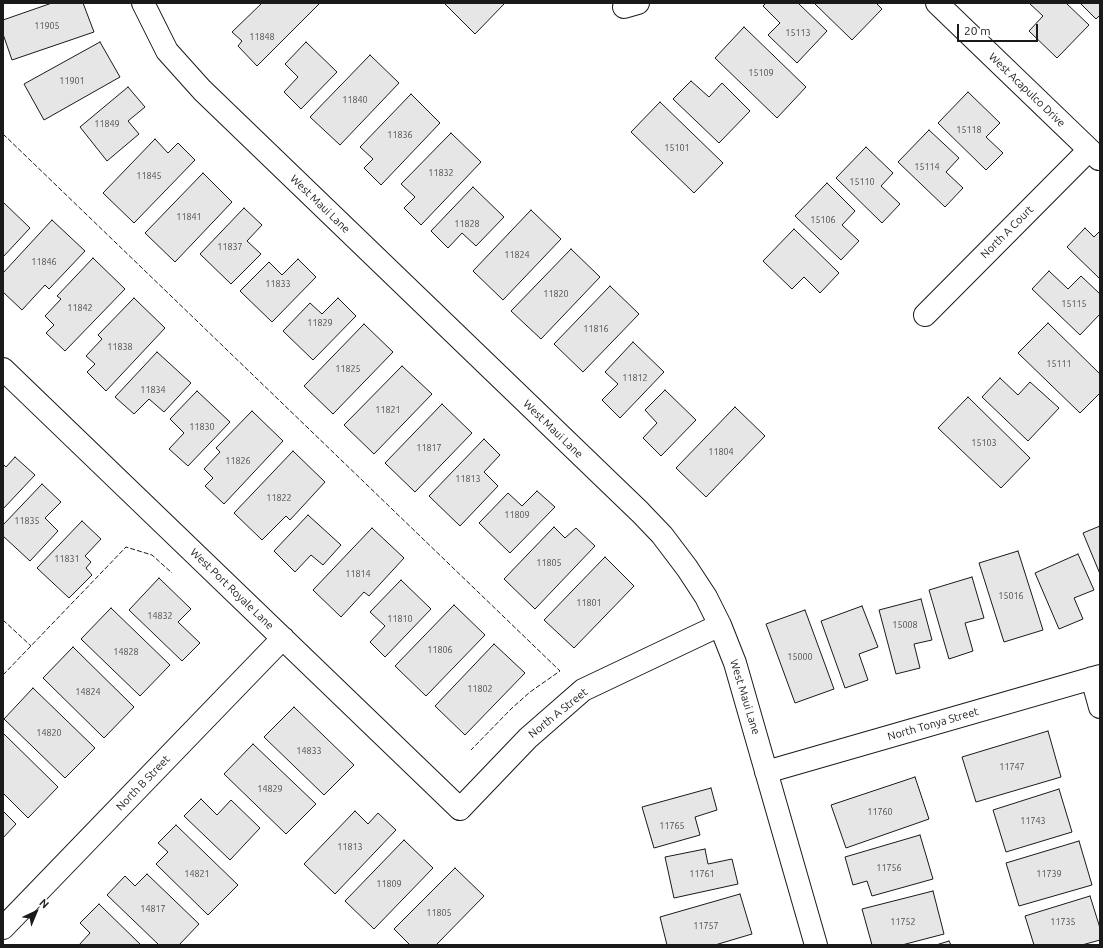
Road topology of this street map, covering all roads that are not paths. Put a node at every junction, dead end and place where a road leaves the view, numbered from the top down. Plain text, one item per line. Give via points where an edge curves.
1 (144, 3) edge
2 (944, 5) edge
3 (1095, 155) edge
4 (925, 315) dead end
5 (3, 369) edge
6 (720, 625) junction
7 (283, 638) junction
8 (1096, 677) edge
9 (1100, 707) edge
10 (766, 772) junction
11 (460, 809) joint
12 (3, 928) edge
13 (816, 945) edge

1 - 6 street, West Maui Lane via 167,51 202,90 662,535 706,597
2 - 3 street, West Acapulco Drive
3 - 4 street, North A Court
5 - 7 street, West Port Royale Lane
6 - 10 street, West Maui Lane via 735,663
6 - 11 street, North A Street via 583,690 528,738
7 - 11 street, West Port Royale Lane
7 - 12 street, North B Street
8 - 9 street
8 - 10 street, North Tonya Street
10 - 13 street, West Maui Lane

